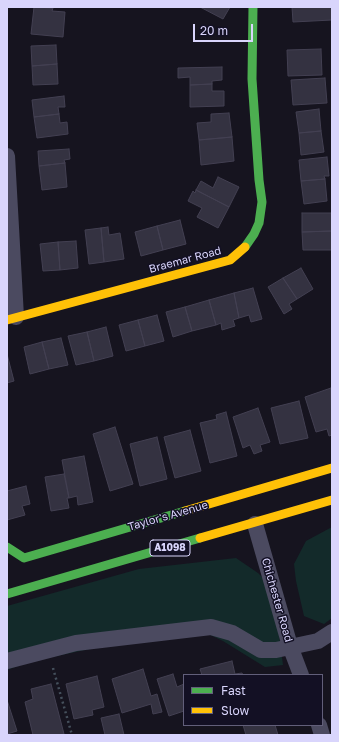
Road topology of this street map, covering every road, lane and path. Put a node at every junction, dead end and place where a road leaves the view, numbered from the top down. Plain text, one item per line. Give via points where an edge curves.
1 (253, 7) edge
2 (7, 156) edge
3 (12, 318) edge
4 (332, 468) edge
5 (332, 500) edge
6 (255, 524) junction
7 (7, 547) edge
8 (7, 594) edge
9 (332, 632) edge
10 (290, 646) junction
11 (46, 651) junction
12 (7, 661) edge
13 (301, 674) edge
14 (72, 735) edge

1 - 3 street, Braemar Road via 252,79 262,202 259,223 246,246 230,260
2 - 3 street
4 - 7 street, Taylor's Avenue via 24,558
5 - 6 street, A1098
6 - 8 street, A1098
6 - 10 street, Chichester Road
9 - 10 street via 318,641
10 - 11 street via 276,650 261,650 232,633 210,627 76,643
10 - 13 street, Chichester Road
11 - 12 street
11 - 14 path

